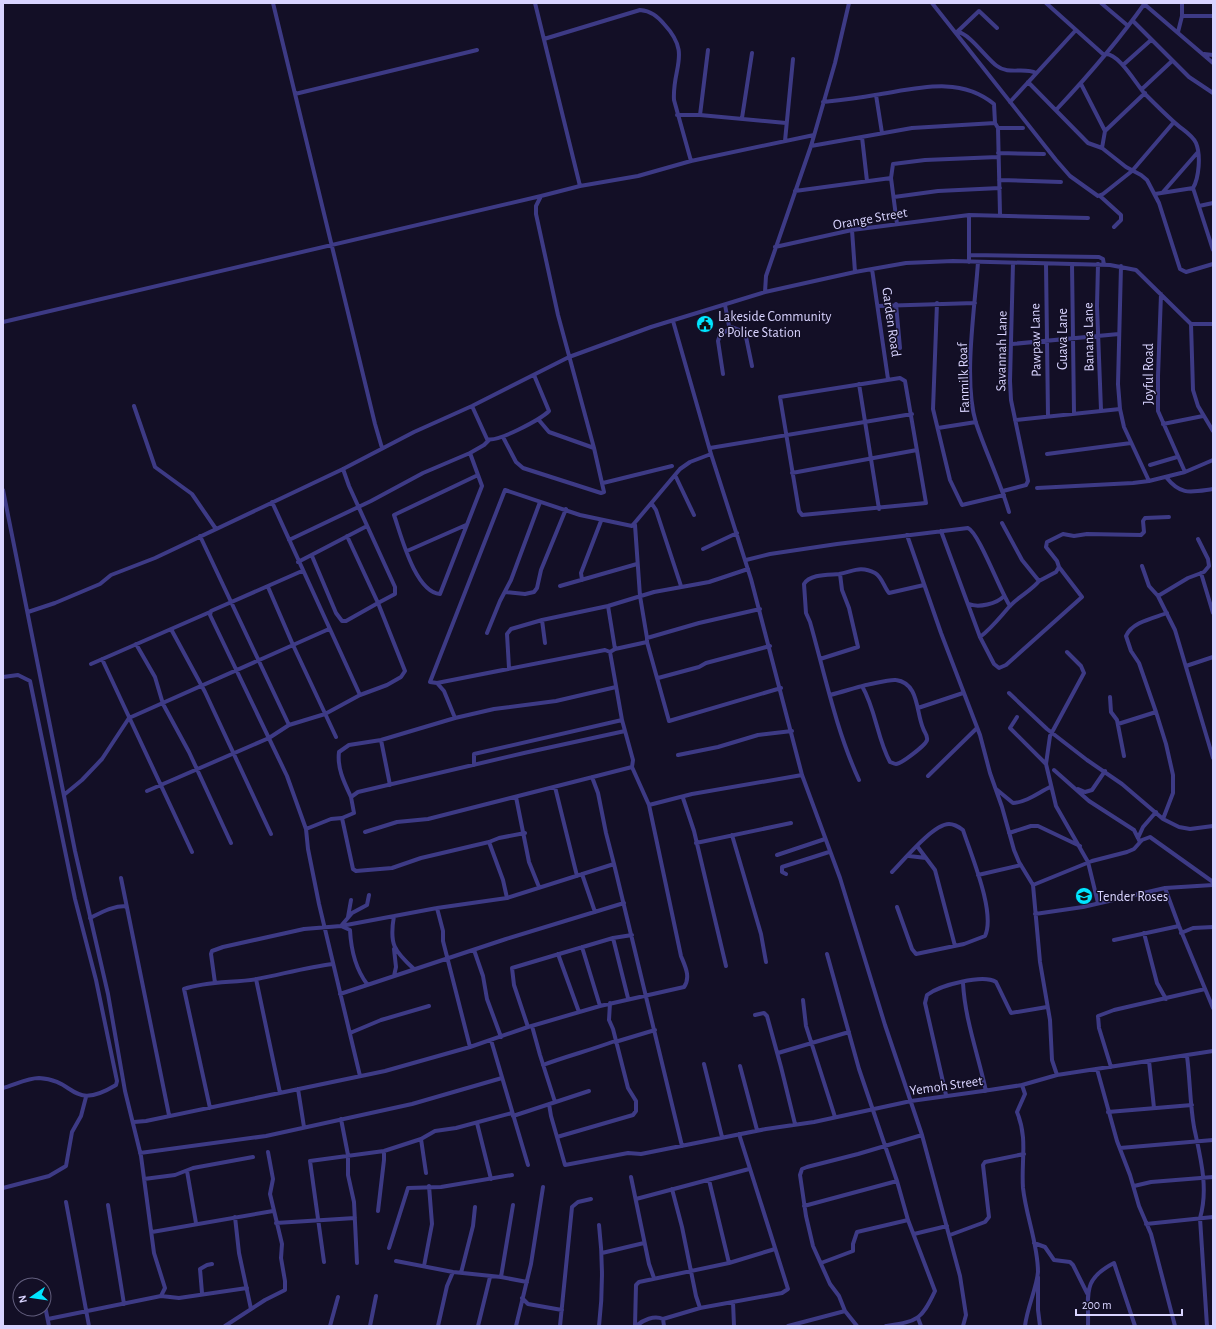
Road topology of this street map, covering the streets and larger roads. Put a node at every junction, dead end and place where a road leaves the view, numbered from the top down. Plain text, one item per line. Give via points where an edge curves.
1 (273, 3) edge
2 (535, 3) edge
3 (849, 3) edge
4 (932, 3) edge
5 (1046, 3) edge
6 (1101, 3) edge
7 (1144, 3) edge
8 (1182, 3) edge
9 (1182, 16) junction
10 (1213, 16) edge
11 (1133, 21) junction
12 (1127, 25) junction
13 (997, 28) dead end
14 (1076, 30) junction
15 (1178, 32) junction
16 (956, 33) junction
17 (544, 39) junction
18 (1151, 40) junction
19 (477, 50) dead end
20 (708, 50) dead end
21 (752, 53) dead end
22 (1203, 54) junction
23 (1104, 55) junction
24 (1213, 55) edge
25 (793, 59) dead end
26 (1172, 61) junction
27 (1213, 63) edge
28 (1123, 65) junction
29 (1036, 73) junction
30 (1028, 82) junction
31 (1081, 84) junction
32 (1143, 91) junction
33 (1213, 92) edge
34 (295, 94) junction
35 (876, 95) junction
36 (823, 102) junction
37 (1010, 102) junction
38 (1056, 110) junction
39 (700, 114) junction
40 (677, 115) junction
41 (742, 118) junction
42 (1174, 122) junction
43 (786, 123) junction
44 (995, 123) junction
45 (998, 128) junction
46 (1023, 128) dead end
47 (1105, 131) junction
48 (882, 133) junction
49 (814, 135) junction
50 (862, 137) junction
51 (785, 141) junction
52 (811, 146) junction
53 (1102, 148) junction
54 (1199, 151) junction
55 (1044, 154) dead end
56 (998, 155) junction
57 (691, 161) junction
58 (1132, 171) junction
59 (891, 178) junction
60 (999, 180) junction
61 (867, 181) junction
62 (1061, 182) dead end
63 (580, 186) junction
64 (1000, 188) junction
65 (1193, 188) junction
66 (795, 191) junction
67 (1163, 192) junction
68 (1155, 194) junction
69 (541, 196) junction
70 (1100, 196) junction
71 (894, 197) junction
72 (1213, 203) edge
73 (1199, 206) junction
74 (1000, 214) junction
75 (969, 215) junction
76 (1088, 218) dead end
77 (897, 224) junction
78 (1114, 227) dead end
79 (852, 230) junction
80 (331, 245) junction
81 (775, 247) junction
82 (1213, 250) edge
83 (969, 255) junction
84 (969, 262) junction
85 (978, 262) junction
86 (1013, 263) junction
87 (1046, 264) junction
88 (1072, 264) junction
89 (1098, 264) junction
90 (1104, 264) junction
91 (1213, 264) edge
92 (1121, 266) junction
93 (872, 269) junction
94 (855, 272) junction
95 (765, 292) junction
96 (1160, 294) junction
97 (975, 302) junction
98 (937, 303) junction
99 (896, 304) junction
100 (725, 305) junction
101 (878, 306) junction
102 (673, 321) junction
103 (3, 322) edge
104 (1191, 324) junction
105 (1213, 324) edge
106 (731, 328) junction
107 (1119, 334) junction
108 (1098, 336) junction
109 (1073, 338) junction
110 (1046, 341) junction
111 (1012, 344) junction
112 (900, 348) dead end
113 (569, 357) junction
114 (752, 366) dead end
115 (723, 374) dead end
116 (534, 375) junction
117 (888, 379) junction
118 (859, 384) junction
119 (134, 406) dead end
120 (472, 406) junction
121 (1120, 408) junction
122 (1101, 410) junction
123 (1074, 413) junction
124 (912, 414) junction
125 (1048, 416) junction
126 (1203, 416) junction
127 (538, 419) junction
128 (1015, 420) junction
129 (865, 422) junction
130 (976, 422) junction
131 (1163, 424) junction
132 (938, 428) junction
133 (1213, 431) edge
134 (785, 434) junction
135 (503, 437) junction
136 (489, 440) junction
137 (1131, 442) junction
138 (382, 448) junction
139 (594, 448) junction
140 (710, 448) junction
141 (917, 450) junction
142 (470, 452) junction
143 (711, 454) junction
144 (1047, 454) dead end
145 (1178, 456) junction
146 (872, 458) junction
147 (1213, 460) edge
148 (1150, 465) dead end
149 (672, 466) dead end
150 (343, 469) junction
151 (1185, 472) junction
152 (792, 473) junction
153 (478, 475) junction
154 (675, 475) junction
155 (1166, 477) junction
156 (1149, 481) junction
157 (603, 483) junction
158 (1037, 488) dead end
159 (1213, 489) edge
160 (3, 490) edge
161 (1003, 493) junction
162 (272, 502) junction
163 (540, 502) junction
164 (652, 504) junction
165 (358, 507) junction
166 (566, 509) junction
167 (879, 509) junction
168 (1009, 512) dead end
169 (694, 515) dead end
170 (1169, 517) dead end
171 (601, 520) junction
172 (1002, 523) dead end
173 (466, 525) junction
174 (635, 525) junction
175 (367, 526) junction
176 (216, 529) junction
177 (941, 531) junction
178 (737, 533) junction
179 (907, 535) junction
180 (200, 536) junction
181 (347, 536) junction
182 (1198, 539) dead end
183 (289, 540) junction
184 (703, 548) dead end
185 (407, 551) junction
186 (312, 556) junction
187 (746, 560) junction
188 (298, 562) junction
189 (637, 564) junction
190 (1142, 566) dead end
191 (1059, 567) junction
192 (748, 569) junction
193 (302, 571) junction
194 (1201, 573) junction
195 (840, 574) junction
196 (582, 580) junction
197 (1039, 581) junction
198 (560, 586) dead end
199 (681, 586) junction
200 (924, 586) junction
201 (268, 587) junction
202 (505, 592) junction
203 (640, 596) junction
204 (1004, 596) junction
205 (1158, 596) junction
206 (230, 602) junction
207 (378, 603) junction
208 (969, 604) junction
209 (608, 606) junction
210 (1010, 606) junction
211 (760, 609) junction
212 (28, 612) junction
213 (210, 612) junction
214 (1167, 613) junction
215 (1213, 613) edge
216 (542, 620) junction
217 (171, 629) junction
218 (329, 629) junction
219 (487, 633) dead end
220 (980, 637) junction
221 (647, 640) junction
222 (545, 643) dead end
223 (136, 644) junction
224 (293, 645) junction
225 (770, 646) junction
226 (615, 649) junction
227 (610, 652) junction
228 (1066, 652) dead end
229 (1213, 657) edge
230 (102, 659) junction
231 (820, 659) junction
232 (258, 660) junction
233 (91, 664) dead end
234 (1186, 666) junction
235 (509, 668) junction
236 (236, 670) junction
237 (3, 677) edge
238 (658, 678) junction
239 (437, 683) junction
240 (201, 685) junction
241 (862, 686) junction
242 (616, 687) junction
243 (781, 688) junction
244 (963, 693) junction
245 (1009, 693) dead end
246 (360, 695) junction
247 (830, 695) junction
248 (1110, 697) dead end
249 (163, 704) junction
250 (918, 708) junction
251 (1156, 712) junction
252 (324, 714) junction
253 (1017, 717) dead end
254 (129, 718) junction
255 (455, 718) junction
256 (622, 720) junction
257 (1118, 724) junction
258 (290, 725) junction
259 (977, 728) junction
260 (625, 731) junction
261 (792, 731) junction
262 (1053, 733) junction
263 (336, 737) dead end
264 (269, 738) junction
265 (380, 740) junction
266 (233, 753) junction
267 (678, 756) dead end
268 (1124, 756) dead end
269 (1213, 758) edge
270 (474, 764) junction
271 (1046, 764) junction
272 (632, 767) junction
273 (196, 769) junction
274 (1054, 770) junction
275 (1105, 771) junction
276 (802, 775) junction
277 (592, 776) junction
278 (928, 776) dead end
279 (1049, 778) junction
280 (859, 780) dead end
281 (160, 784) junction
282 (390, 785) junction
283 (555, 787) junction
284 (1050, 787) junction
285 (995, 788) junction
286 (147, 791) dead end
287 (64, 794) junction
288 (351, 797) junction
289 (516, 797) junction
290 (683, 798) junction
291 (649, 805) junction
292 (1156, 812) junction
293 (342, 818) junction
294 (1163, 819) junction
295 (791, 822) dead end
296 (1213, 826) edge
297 (306, 829) junction
298 (365, 832) dead end
299 (525, 833) junction
300 (271, 834) dead end
301 (1009, 834) junction
302 (732, 835) junction
303 (825, 839) junction
304 (1139, 840) junction
305 (490, 842) junction
306 (232, 843) dead end
307 (696, 843) junction
308 (917, 846) junction
309 (1080, 846) junction
310 (192, 852) dead end
311 (829, 852) junction
312 (777, 855) dead end
313 (909, 856) junction
314 (927, 858) junction
315 (1088, 862) junction
316 (614, 864) junction
317 (1021, 865) junction
318 (892, 872) dead end
319 (786, 874) dead end
320 (579, 875) junction
321 (978, 875) junction
322 (121, 878) dead end
323 (1213, 882) edge
324 (1033, 885) junction
325 (1213, 885) edge
326 (538, 887) junction
327 (1165, 888) junction
328 (370, 895) dead end
329 (507, 898) junction
330 (352, 900) dead end
331 (624, 903) junction
332 (1098, 903) junction
333 (897, 907) dead end
334 (437, 908) junction
335 (127, 910) junction
336 (594, 912) junction
337 (1035, 914) junction
338 (394, 916) junction
339 (90, 918) junction
340 (348, 918) junction
341 (341, 926) junction
342 (1178, 926) junction
343 (325, 927) junction
344 (1213, 927) edge
345 (1144, 933) junction
346 (1182, 933) junction
347 (632, 935) junction
348 (614, 938) junction
349 (1114, 940) dead end
350 (582, 946) junction
351 (955, 946) junction
352 (395, 947) junction
353 (474, 950) junction
354 (558, 954) junction
355 (828, 954) dead end
356 (448, 959) junction
357 (766, 962) dead end
358 (334, 964) junction
359 (726, 966) dead end
360 (414, 969) junction
361 (394, 976) junction
362 (256, 979) junction
363 (215, 983) junction
364 (963, 983) junction
365 (367, 984) junction
366 (1205, 989) junction
367 (340, 994) junction
368 (647, 995) junction
369 (628, 998) junction
370 (1166, 999) junction
371 (803, 1000) dead end
372 (610, 1003) junction
373 (429, 1006) dead end
374 (600, 1006) junction
375 (1047, 1006) junction
376 (1213, 1008) edge
377 (579, 1012) junction
378 (755, 1015) dead end
379 (530, 1026) junction
380 (655, 1030) junction
381 (849, 1032) junction
382 (350, 1033) junction
383 (501, 1036) junction
384 (491, 1040) junction
385 (615, 1042) junction
386 (812, 1044) junction
387 (470, 1047) junction
388 (1213, 1051) edge
389 (778, 1053) junction
390 (1187, 1056) junction
391 (1149, 1061) junction
392 (704, 1064) dead end
393 (543, 1065) junction
394 (740, 1066) dead end
395 (1111, 1066) junction
396 (1098, 1069) junction
397 (1057, 1075) junction
398 (360, 1076) junction
399 (502, 1078) junction
400 (1022, 1085) junction
401 (3, 1088) edge
402 (298, 1089) junction
403 (589, 1091) dead end
404 (986, 1091) junction
405 (280, 1093) junction
406 (946, 1096) junction
407 (86, 1097) junction
408 (911, 1101) junction
409 (555, 1102) junction
410 (549, 1104) junction
411 (1192, 1105) junction
412 (210, 1108) junction
413 (1154, 1108) junction
414 (872, 1109) junction
415 (1108, 1112) junction
416 (169, 1115) junction
417 (513, 1115) junction
418 (835, 1117) junction
419 (341, 1119) junction
420 (134, 1122) junction
421 (477, 1123) junction
422 (795, 1124) junction
423 (304, 1127) junction
424 (757, 1130) junction
425 (739, 1134) junction
426 (922, 1134) junction
427 (557, 1137) junction
428 (722, 1137) junction
429 (421, 1139) junction
430 (1213, 1140) edge
431 (1198, 1141) junction
432 (682, 1146) junction
433 (886, 1146) junction
434 (1120, 1148) junction
435 (384, 1151) junction
436 (268, 1152) dead end
437 (140, 1153) junction
438 (1024, 1154) junction
439 (348, 1155) junction
440 (253, 1157) dead end
441 (528, 1165) dead end
442 (749, 1169) junction
443 (188, 1171) junction
444 (426, 1173) dead end
445 (512, 1175) dead end
446 (632, 1177) dead end
447 (1213, 1177) edge
448 (1203, 1178) junction
449 (144, 1179) junction
450 (491, 1179) junction
451 (709, 1180) junction
452 (897, 1181) junction
453 (429, 1186) junction
454 (1134, 1186) junction
455 (543, 1187) dead end
456 (3, 1188) edge
457 (672, 1189) junction
458 (591, 1199) dead end
459 (636, 1199) junction
460 (66, 1202) dead end
461 (108, 1205) dead end
462 (513, 1205) dead end
463 (804, 1206) junction
464 (475, 1207) dead end
465 (273, 1211) junction
466 (378, 1211) dead end
467 (1213, 1216) edge
468 (235, 1217) junction
469 (354, 1218) junction
470 (1200, 1218) junction
471 (317, 1220) junction
472 (908, 1220) junction
473 (196, 1223) junction
474 (276, 1223) junction
475 (1146, 1224) junction
476 (598, 1225) dead end
477 (947, 1226) junction
478 (152, 1232) junction
479 (914, 1234) junction
480 (950, 1236) junction
481 (644, 1243) junction
482 (1034, 1243) junction
483 (389, 1248) dead end
484 (775, 1249) junction
485 (602, 1253) junction
486 (396, 1261) dead end
487 (324, 1262) dead end
488 (357, 1263) dead end
489 (729, 1263) junction
490 (821, 1263) junction
491 (212, 1264) dead end
492 (424, 1266) junction
493 (690, 1271) junction
494 (453, 1272) junction
495 (461, 1273) junction
496 (1038, 1274) junction
497 (490, 1276) junction
498 (501, 1277) junction
499 (654, 1278) junction
500 (527, 1282) junction
501 (247, 1288) junction
502 (202, 1293) junction
503 (1087, 1294) junction
504 (161, 1296) junction
505 (376, 1296) dead end
506 (338, 1297) dead end
507 (522, 1298) junction
508 (733, 1302) junction
509 (124, 1304) junction
510 (700, 1308) junction
511 (251, 1309) junction
512 (562, 1310) junction
513 (846, 1311) junction
514 (87, 1312) junction
515 (918, 1318) junction
516 (48, 1319) joint
517 (663, 1320) junction
518 (49, 1326) edge
519 (89, 1326) edge
520 (225, 1326) edge
521 (330, 1326) edge
522 (370, 1326) edge
523 (438, 1326) edge
524 (478, 1326) edge
525 (516, 1326) edge
526 (560, 1326) edge
527 (599, 1326) edge
528 (636, 1326) edge
529 (664, 1326) edge
530 (734, 1326) edge
531 (788, 1326) edge
532 (858, 1326) edge
533 (886, 1326) edge
534 (921, 1326) edge
535 (963, 1326) edge
536 (1025, 1326) edge
537 (1040, 1326) edge
538 (1088, 1326) edge
539 (1136, 1326) edge
540 (1175, 1326) edge
541 (1207, 1326) edge

1 - 34 street
2 - 17 street
3 - 36 street
4 - 16 street
5 - 14 street
6 - 12 street
7 - 11 street
7 - 15 street
8 - 9 street
9 - 10 street
9 - 15 street
11 - 12 street
11 - 18 street
12 - 23 street
13 - 16 street via 979,11
14 - 23 street
14 - 29 street
15 - 22 street
16 - 29 street via 965,34 999,68 1021,72 1031,70
16 - 37 street
17 - 40 street via 640,10 652,13 666,27 680,49 673,92
17 - 63 street
18 - 26 street
18 - 28 street
19 - 34 street
20 - 39 street
21 - 41 street
22 - 24 street
22 - 27 street
23 - 28 street via 1112,55
23 - 31 street
25 - 43 street
26 - 32 street
26 - 33 street via 1189,77
28 - 32 street
29 - 30 street
30 - 37 street
30 - 38 street
31 - 38 street
31 - 47 street
32 - 42 street
32 - 47 street
34 - 80 street
35 - 36 street
35 - 44 street via 923,87 955,86 985,97 994,104
35 - 48 street
36 - 49 street
37 - 70 street via 1070,176
38 - 53 street via 1088,143
39 - 40 street
39 - 41 street
40 - 57 street
41 - 43 street
42 - 54 street via 1193,139
42 - 58 street
43 - 51 street
44 - 45 street
44 - 48 street via 912,128
45 - 46 street
45 - 56 street
47 - 53 street
48 - 50 street
49 - 51 street
49 - 52 street
50 - 52 street
50 - 61 street
51 - 57 street
52 - 66 street
53 - 58 street
54 - 65 street
54 - 67 street
55 - 56 street
56 - 59 street via 893,164
56 - 60 street
57 - 63 street via 638,176
58 - 68 street via 1147,180
58 - 70 street
59 - 61 street
59 - 71 street
60 - 62 street
60 - 64 street
61 - 66 street
63 - 69 street
64 - 71 street via 938,191
64 - 74 street
65 - 67 street
65 - 73 street
66 - 81 street
67 - 68 street
68 - 91 street via 1180,269 1186,272
69 - 80 street
69 - 113 street via 536,206 536,214
70 - 78 street via 1121,215 1121,220
71 - 77 street
72 - 73 street
73 - 82 street
74 - 75 street, Orange Street
74 - 76 street, Orange Street
75 - 77 street, Orange Street
75 - 83 street
77 - 79 street, Orange Street
79 - 81 street, Orange Street
79 - 94 street
80 - 103 street
80 - 138 street
81 - 95 street via 765,280
83 - 84 street
83 - 90 street via 1099,257
84 - 85 street
84 - 93 street via 920,262
85 - 86 street
85 - 97 street, Fanmilk Roaf
86 - 87 street
86 - 111 street, Savannah Lane
87 - 88 street
87 - 110 street, Pawpaw Lane
88 - 89 street
88 - 109 street, Guava Lane
89 - 90 street
89 - 108 street, Banana Lane
90 - 92 street
92 - 96 street via 1136,270
92 - 107 street
93 - 94 street
93 - 101 street, Garden Road
94 - 95 street
95 - 100 street
96 - 104 street
96 - 131 street, Joyful Road via 1157,402
97 - 98 street
97 - 130 street, Fanmilk Roaf via 971,382
98 - 99 street
98 - 132 street via 933,409
99 - 101 street
99 - 112 street
100 - 102 street
100 - 106 street
101 - 117 street, Garden Road
102 - 113 street
102 - 140 street
104 - 105 street
104 - 126 street via 1193,390
106 - 114 street via 745,332
106 - 115 street via 720,335 718,341
107 - 108 street
107 - 121 street
108 - 109 street
108 - 122 street, Banana Lane
109 - 110 street
109 - 123 street, Guava Lane
110 - 111 street
110 - 125 street, Pawpaw Lane
111 - 128 street, Savannah Lane via 1010,381
113 - 116 street
113 - 139 street
116 - 120 street
116 - 127 street via 548,411
117 - 118 street
117 - 124 street via 903,378
118 - 129 street
118 - 134 street via 780,396
119 - 176 street via 155,467 192,494
120 - 136 street
120 - 138 street
121 - 122 street
121 - 137 street via 1124,427
122 - 123 street
123 - 125 street
124 - 129 street
124 - 141 street
125 - 128 street
126 - 131 street
126 - 133 street
127 - 135 street
127 - 139 street via 549,432
128 - 161 street, Savannah Lane via 1028,481 1026,485
129 - 134 street
129 - 146 street
130 - 132 street
130 - 161 street, Fanmilk Roaf
131 - 145 street, Joyful Road
132 - 161 street via 950,480 960,503 966,505
134 - 140 street
134 - 152 street
135 - 136 street
135 - 157 street via 516,462 523,468 601,493 604,492
136 - 142 street
137 - 144 street
137 - 156 street
138 - 150 street
139 - 157 street
140 - 143 street
141 - 146 street
141 - 167 street via 926,503
142 - 153 street
142 - 165 street
143 - 154 street via 690,462
143 - 178 street
145 - 148 street
145 - 151 street, Joyful Road
146 - 152 street
146 - 167 street
147 - 151 street
149 - 157 street
150 - 162 street
150 - 165 street
151 - 155 street
152 - 167 street via 802,515
153 - 173 street via 482,486
153 - 185 street via 394,515
154 - 164 street
154 - 169 street
155 - 156 street
155 - 159 street via 1180,490 1189,492
156 - 158 street
160 - 212 street
161 - 168 street, Fanmilk Roaf
162 - 176 street
162 - 183 street
163 - 166 street
163 - 202 street
163 - 239 street via 505,490 430,680 432,684
164 - 174 street
164 - 199 street
165 - 175 street
165 - 183 street
166 - 171 street
166 - 202 street via 534,592
170 - 191 street via 1145,518 1144,532 1141,535 1055,536 1048,540 1046,547
171 - 174 street via 629,527
171 - 196 street via 581,573
172 - 197 street via 1025,564
173 - 185 street
173 - 185 street via 440,594 435,594 419,578
174 - 189 street
175 - 181 street
175 - 207 street via 395,587 395,594
176 - 180 street
177 - 179 street
177 - 204 street via 970,529
177 - 208 street
178 - 184 street
178 - 187 street
179 - 187 street via 770,554
179 - 200 street
180 - 206 street
180 - 212 street via 155,558 111,575 97,585 55,604
181 - 186 street
181 - 207 street
182 - 194 street via 1210,564
183 - 188 street
186 - 188 street
186 - 207 street via 336,613 342,621
187 - 192 street
188 - 193 street
189 - 196 street
189 - 203 street
190 - 205 street via 1150,588
191 - 197 street via 1056,572
191 - 220 street via 1082,597 1006,665 999,668 994,664
192 - 199 street via 709,582
192 - 211 street
193 - 201 street
193 - 218 street
194 - 205 street
194 - 215 street
195 - 200 street via 850,570 871,571 877,574 891,594
195 - 231 street via 858,646
195 - 231 street via 813,577 804,584 806,613
196 - 198 street
197 - 210 street
199 - 203 street
200 - 244 street
201 - 206 street
201 - 224 street
202 - 219 street
203 - 209 street
203 - 221 street
204 - 208 street via 1000,601 976,607
204 - 210 street
205 - 214 street
206 - 213 street
206 - 232 street
207 - 246 street via 405,672 404,676
208 - 220 street
209 - 216 street
209 - 226 street
210 - 220 street
211 - 221 street via 699,623
211 - 225 street
212 - 287 street
213 - 217 street
213 - 236 street
214 - 234 street
214 - 251 street via 1135,625 1126,636 1131,651 1139,663
216 - 222 street
216 - 235 street via 508,631
217 - 223 street
217 - 240 street
218 - 224 street
218 - 246 street
221 - 226 street
221 - 238 street
223 - 230 street
223 - 249 street via 155,677
224 - 232 street
224 - 252 street
225 - 238 street via 706,662 699,667
225 - 243 street
226 - 227 street
227 - 235 street via 605,650
227 - 242 street
228 - 262 street via 1081,666 1084,673
229 - 234 street
230 - 233 street
230 - 254 street
231 - 247 street
232 - 236 street
232 - 258 street
234 - 269 street
235 - 239 street
236 - 240 street
236 - 264 street
237 - 407 street via 18,675 30,681 75,899 116,1074 116,1085 100,1094
238 - 243 street via 669,721
239 - 255 street via 444,691
240 - 249 street
240 - 266 street
241 - 247 street
241 - 250 street via 897,680 909,686
241 - 250 street via 874,711 876,725 890,762 895,764 927,741
242 - 255 street via 556,701 506,707
242 - 256 street
243 - 261 street
244 - 250 street
244 - 259 street
245 - 262 street
246 - 252 street
247 - 280 street via 846,750
248 - 257 street via 1111,712
249 - 254 street
249 - 273 street
251 - 257 street
251 - 294 street via 1174,784
252 - 258 street
252 - 263 street
253 - 271 street via 1010,728
254 - 281 street
254 - 287 street via 102,759
255 - 265 street
256 - 260 street
256 - 270 street via 474,754
257 - 268 street
258 - 264 street
259 - 278 street
259 - 285 street
260 - 270 street
260 - 272 street via 633,760
261 - 267 street via 758,735
261 - 276 street
262 - 271 street via 1048,744
262 - 275 street
264 - 266 street
264 - 297 street via 287,776
265 - 282 street
265 - 288 street via 350,745 339,752 339,767
266 - 273 street
266 - 300 street
270 - 282 street
271 - 279 street
272 - 277 street
272 - 291 street
273 - 281 street
273 - 306 street
274 - 275 street via 1081,792 1092,790
274 - 279 street
274 - 304 street via 1089,801 1134,830
275 - 292 street
276 - 290 street via 698,793
276 - 303 street
277 - 283 street
277 - 316 street
279 - 284 street
281 - 286 street
281 - 310 street
282 - 288 street via 358,792
283 - 289 street
283 - 320 street
284 - 285 street via 1030,799 1013,803
284 - 309 street via 1056,806
285 - 301 street
287 - 339 street
288 - 293 street via 354,813
289 - 298 street via 428,819 397,822
289 - 299 street
290 - 291 street
290 - 307 street
291 - 368 street via 687,979 684,987
292 - 294 street
292 - 304 street via 1143,826
293 - 297 street via 331,819
293 - 305 street via 353,869 356,871 392,868 421,858
294 - 296 street via 1190,829
295 - 302 street
297 - 343 street via 308,850
299 - 305 street
299 - 326 street via 529,862
301 - 309 street via 1038,826
301 - 317 street
302 - 307 street
302 - 357 street via 761,934
303 - 311 street
303 - 312 street
304 - 315 street via 1134,849
304 - 323 street via 1153,837
305 - 329 street
307 - 359 street
308 - 313 street
308 - 314 street
308 - 321 street via 936,828 948,824 957,826 963,830
309 - 315 street
311 - 319 street via 782,867 782,872
311 - 408 street via 840,878
313 - 314 street
313 - 318 street
314 - 351 street via 935,870
315 - 324 street
315 - 332 street
316 - 320 street
316 - 331 street
317 - 321 street
317 - 324 street
320 - 326 street
320 - 336 street
321 - 351 street via 988,929 985,936
322 - 335 street
324 - 337 street
325 - 327 street
326 - 329 street
327 - 332 street
327 - 342 street
328 - 340 street via 367,905
329 - 334 street
330 - 340 street
331 - 336 street
331 - 347 street
332 - 337 street
333 - 351 street via 916,954
334 - 338 street
334 - 356 street
335 - 339 street via 126,906 108,908
335 - 416 street
336 - 353 street
337 - 375 street
338 - 341 street
338 - 352 street via 392,932
339 - 420 street via 108,994 131,1118
340 - 341 street
341 - 343 street
341 - 365 street via 350,930 351,947 360,974
342 - 345 street
342 - 346 street
343 - 358 street
343 - 363 street via 304,929 215,949 211,954
344 - 346 street via 1193,928
345 - 349 street
345 - 370 street via 1157,983
346 - 366 street
347 - 348 street
347 - 368 street
348 - 350 street
348 - 369 street
350 - 354 street
350 - 374 street
352 - 360 street via 398,954
352 - 361 street
353 - 356 street
353 - 383 street via 483,976 487,999
354 - 377 street
354 - 379 street via 512,968 514,985
355 - 381 street
356 - 360 street
356 - 387 street
358 - 362 street via 318,965
358 - 367 street
360 - 361 street
361 - 365 street
362 - 363 street
362 - 405 street
363 - 412 street via 184,990
364 - 375 street via 987,979 996,982 1011,1013
364 - 404 street via 967,1022
364 - 406 street via 932,991 927,995 925,1003
365 - 367 street
366 - 370 street
366 - 376 street
367 - 382 street
368 - 369 street
368 - 380 street
369 - 372 street
370 - 395 street via 1098,1016 1100,1032
371 - 386 street via 806,1026
372 - 374 street
372 - 385 street via 609,1020 614,1029
373 - 382 street via 381,1020
374 - 377 street
375 - 397 street via 1052,1060
377 - 379 street
378 - 389 street via 767,1016
379 - 383 street
379 - 393 street
380 - 385 street
380 - 432 street
381 - 386 street
381 - 414 street
382 - 398 street
383 - 384 street
384 - 387 street
384 - 399 street
385 - 393 street via 585,1052 573,1053
385 - 427 street via 628,1088 636,1101 635,1114
386 - 389 street
386 - 418 street
387 - 398 street
388 - 390 street, Yemoh Street
389 - 422 street
390 - 391 street, Yemoh Street
390 - 411 street
391 - 395 street, Yemoh Street
391 - 413 street
392 - 428 street
393 - 409 street
394 - 424 street
395 - 396 street, Yemoh Street
396 - 397 street, Yemoh Street
396 - 415 street
397 - 400 street, Yemoh Street
398 - 402 street
399 - 417 street
399 - 419 street via 412,1104
400 - 404 street, Yemoh Street
400 - 438 street via 1025,1094 1017,1112 1024,1135
401 - 407 street via 38,1078 54,1081
402 - 405 street
402 - 423 street
403 - 409 street
404 - 406 street, Yemoh Street
405 - 412 street
406 - 408 street, Yemoh Street
407 - 456 street via 81,1116 72,1132 66,1166 49,1176
408 - 414 street, Yemoh Street
408 - 426 street
409 - 410 street
410 - 417 street
410 - 427 street
411 - 413 street
411 - 431 street
412 - 416 street
413 - 415 street
414 - 418 street, Yemoh Street
414 - 433 street
415 - 434 street
416 - 420 street
417 - 421 street
417 - 441 street
418 - 422 street, Yemoh Street
419 - 423 street
419 - 439 street
420 - 437 street
421 - 429 street via 435,1132
421 - 450 street
422 - 424 street, Yemoh Street
423 - 437 street via 266,1136
424 - 425 street, Yemoh Street
425 - 428 street, Yemoh Street
425 - 442 street
426 - 433 street
426 - 477 street
427 - 432 street, Yemoh Street via 565,1165
428 - 432 street, Yemoh Street
429 - 435 street
429 - 444 street
430 - 431 street
431 - 434 street
431 - 448 street
433 - 452 street
433 - 463 street via 802,1169 800,1175
434 - 454 street
435 - 439 street
435 - 466 street
436 - 465 street via 273,1180 270,1194
437 - 449 street
438 - 480 street via 986,1162 983,1165 989,1217 985,1222
438 - 482 street via 1023,1188
439 - 469 street
439 - 471 street via 310,1161
440 - 443 street
442 - 451 street
442 - 484 street
443 - 449 street
443 - 473 street
445 - 450 street
446 - 459 street
447 - 448 street
448 - 454 street via 1151,1182
448 - 470 street via 1204,1206
449 - 478 street
450 - 453 street via 441,1187
451 - 457 street
451 - 489 street
452 - 463 street
452 - 472 street
453 - 483 street via 406,1190
453 - 492 street via 432,1224
454 - 475 street via 1138,1206
455 - 500 street
457 - 459 street
457 - 493 street
458 - 512 street via 578,1202 572,1207
459 - 481 street
460 - 514 street
461 - 509 street
462 - 498 street
463 - 490 street via 811,1238
464 - 495 street
465 - 468 street
465 - 474 street
467 - 470 street
468 - 473 street
468 - 501 street via 239,1253
469 - 471 street
469 - 488 street
470 - 475 street
470 - 541 street
471 - 474 street
471 - 487 street
472 - 479 street
472 - 490 street via 857,1232 853,1251
473 - 478 street
474 - 511 street via 282,1244 285,1290
475 - 540 street via 1151,1234
476 - 485 street
477 - 479 street
477 - 480 street
478 - 504 street via 156,1261 165,1288
479 - 515 street via 935,1291
480 - 535 street via 963,1293 966,1316
481 - 485 street
481 - 499 street
482 - 496 street
482 - 503 street via 1045,1247 1054,1260 1074,1265
484 - 489 street
484 - 508 street via 788,1285 787,1290
485 - 527 street
486 - 492 street
489 - 493 street
490 - 513 street
491 - 502 street via 200,1269
492 - 494 street
493 - 499 street
493 - 510 street
494 - 495 street
494 - 523 street via 447,1286
495 - 497 street
496 - 536 street via 1026,1312
496 - 537 street
497 - 498 street
497 - 524 street
498 - 500 street
499 - 528 street via 636,1284
500 - 507 street
501 - 502 street
501 - 511 street
502 - 504 street via 179,1298
503 - 538 street
503 - 539 street via 1091,1282 1114,1263
504 - 509 street
505 - 522 street
506 - 521 street
507 - 512 street via 528,1304
507 - 525 street
508 - 510 street
508 - 530 street
509 - 514 street
510 - 517 street
511 - 520 street
512 - 526 street
513 - 531 street
513 - 532 street
514 - 516 street
514 - 519 street
515 - 533 street
515 - 534 street
516 - 518 street
517 - 528 street via 658,1317 648,1319
517 - 529 street

